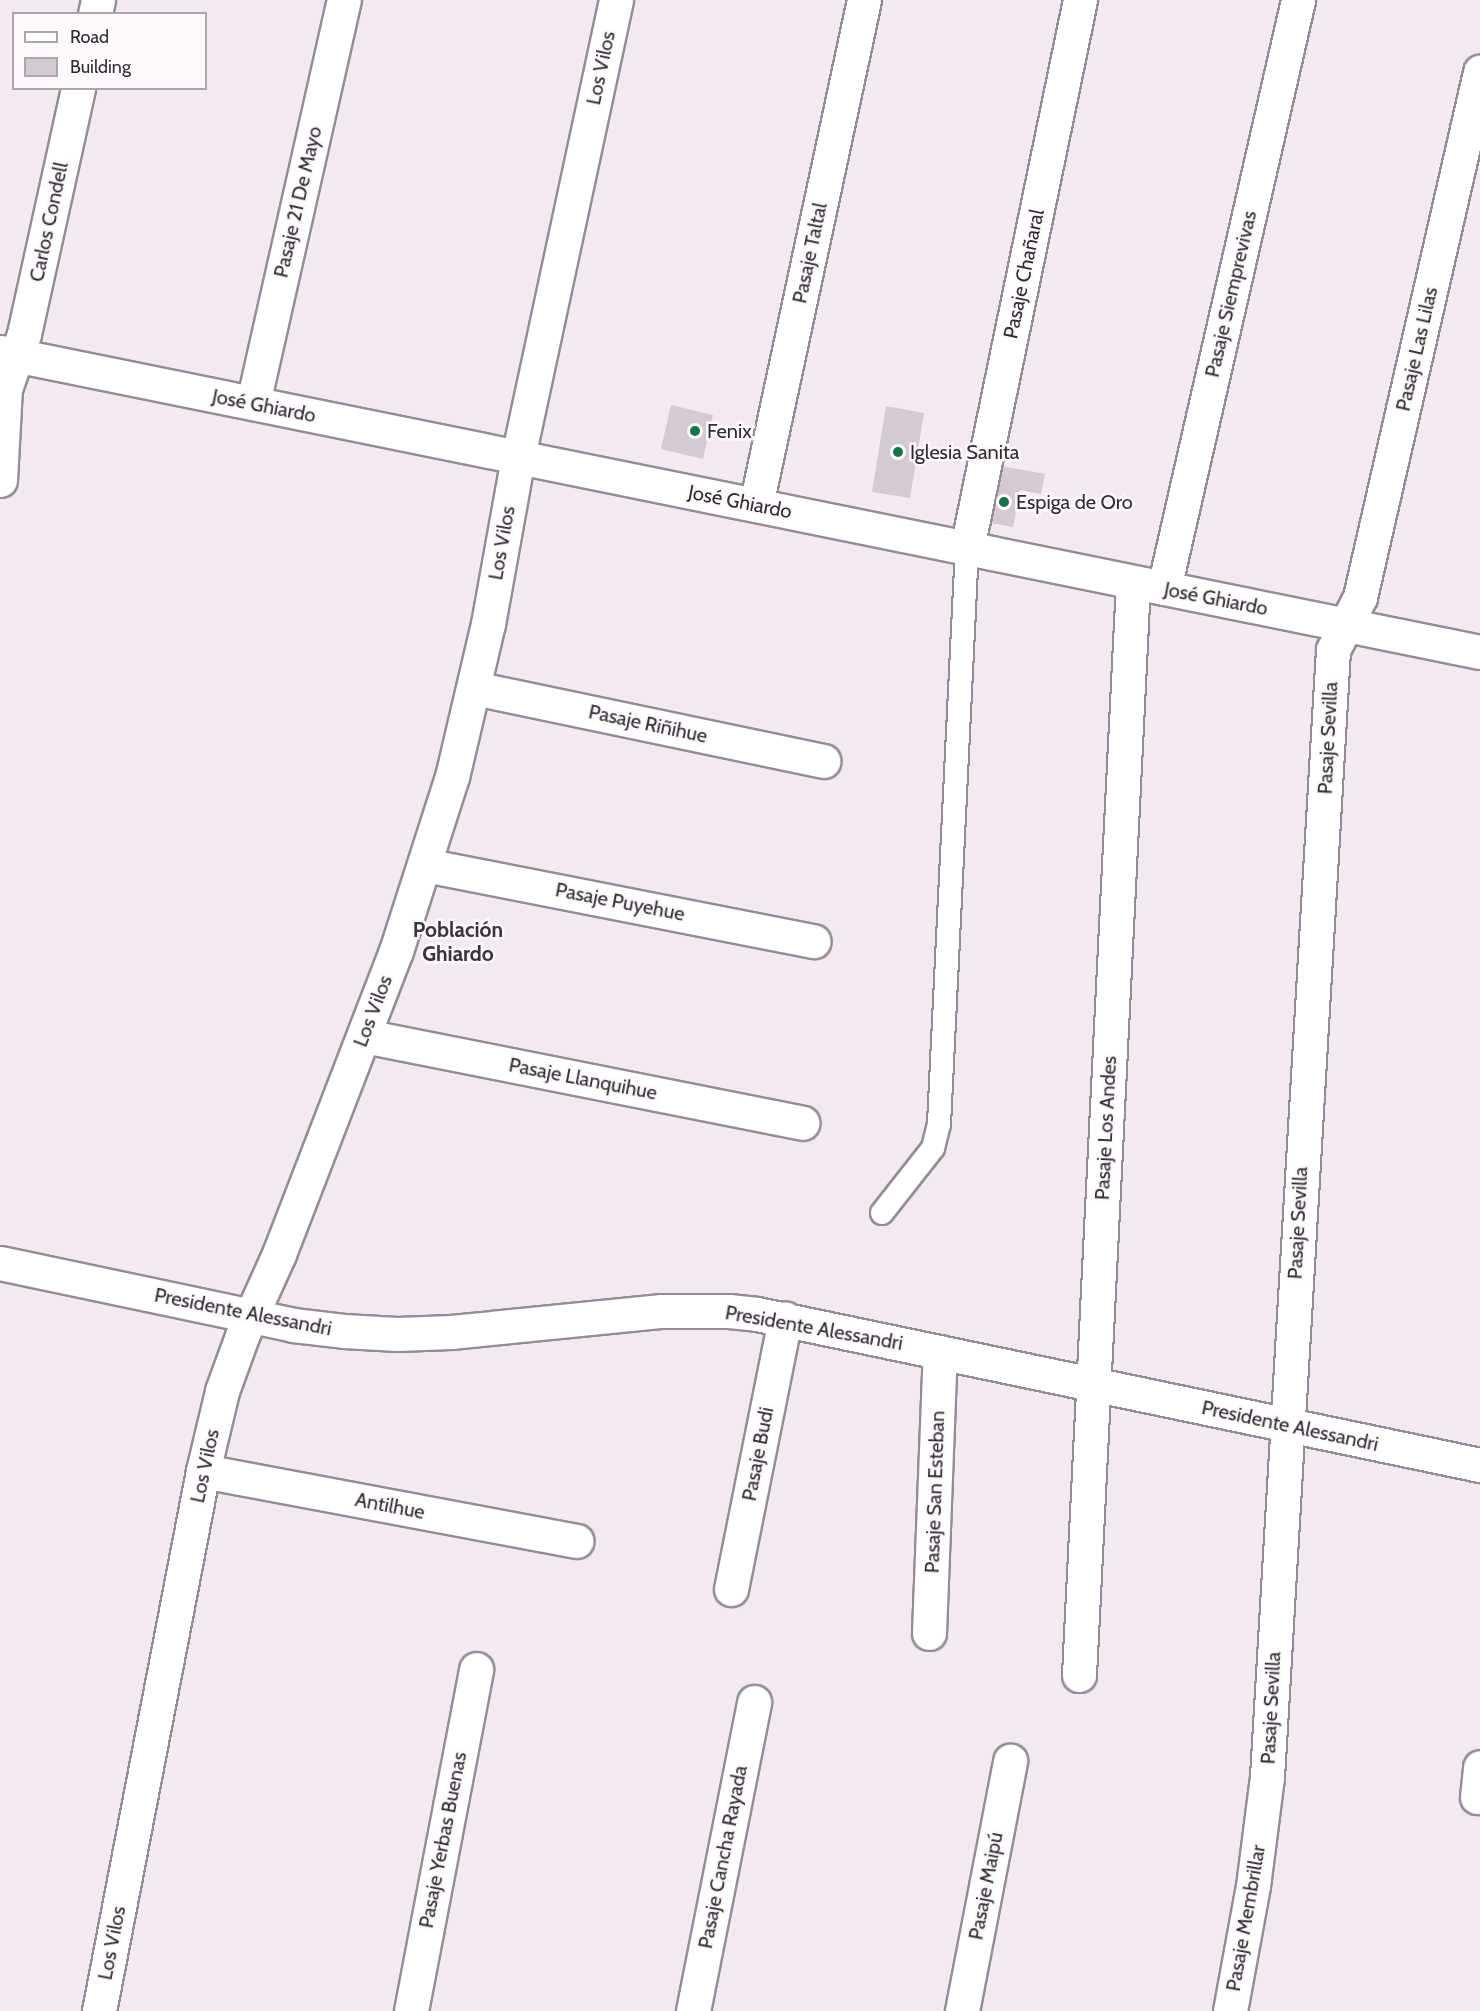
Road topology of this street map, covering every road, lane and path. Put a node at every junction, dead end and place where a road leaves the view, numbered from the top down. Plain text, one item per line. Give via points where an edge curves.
1 (344, 0) edge
2 (864, 0) edge
3 (1080, 0) edge
4 (1298, 0) edge
5 (612, 1) edge
6 (1480, 72) edge
7 (78, 90) edge
8 (8, 354) edge
9 (253, 403) junction
10 (518, 458) junction
11 (0, 480) edge
12 (756, 505) junction
13 (967, 548) junction
14 (1148, 585) junction
15 (1346, 625) junction
16 (1480, 652) edge
17 (474, 688) junction
18 (823, 761) dead end
19 (425, 865) junction
20 (814, 941) dead end
21 (364, 1036) junction
22 (802, 1123) dead end
23 (882, 1213) dead end
24 (0, 1263) edge
25 (251, 1317) junction
26 (784, 1318) junction
27 (940, 1352) junction
28 (1093, 1386) junction
29 (1286, 1425) junction
30 (1480, 1465) edge
31 (203, 1471) junction
32 (577, 1541) dead end
33 (731, 1589) dead end
34 (929, 1633) dead end
35 (476, 1669) dead end
36 (1079, 1675) dead end
37 (754, 1702) dead end
38 (1010, 1761) dead end
39 (1262, 1824) joint
40 (99, 2011) edge
41 (411, 2011) edge
42 (693, 2011) edge
43 (962, 2011) edge
44 (1230, 2011) edge

1 - 9 street, Pasaje 21 De Mayo
2 - 12 street, Pasaje Taltal
3 - 13 street, Pasaje Chañaral
4 - 14 street, Pasaje Siemprevivas
5 - 10 street, Los Vilos
6 - 15 street, Pasaje Las Lilas via 1360,597
7 - 8 street, Carlos Condell via 27,323
8 - 9 street, José Ghiardo
8 - 11 street, Carlos Condell
9 - 10 street, José Ghiardo
10 - 12 street, José Ghiardo
10 - 17 street, Los Vilos
12 - 13 street, José Ghiardo
13 - 14 street, José Ghiardo
13 - 23 lane via 939,1124 933,1148
14 - 15 street, José Ghiardo
14 - 28 street, Pasaje Los Andes
15 - 16 street, José Ghiardo
15 - 29 street, Pasaje Sevilla via 1333,650
17 - 18 street, Pasaje Riñihue
17 - 19 street, Los Vilos
19 - 20 street, Pasaje Puyehue
19 - 21 street, Los Vilos
21 - 22 street, Pasaje Llanquihue
21 - 25 street, Los Vilos
24 - 25 street, Presidente Alessandri
25 - 26 street, Presidente Alessandri via 313,1328 398,1334 662,1311 729,1311
25 - 31 street, Los Vilos via 222,1390
26 - 27 street, Presidente Alessandri
26 - 33 street, Pasaje Budi
27 - 28 street, Presidente Alessandri
27 - 34 street, Pasaje San Esteban
28 - 29 street, Presidente Alessandri
28 - 36 street, Pasaje Los Andes
29 - 30 street, Presidente Alessandri
29 - 39 street, Pasaje Sevilla
31 - 32 street, Antilhue
31 - 40 street, Los Vilos
35 - 41 street, Pasaje Yerbas Buenas
37 - 42 street, Pasaje Cancha Rayada
38 - 43 street, Pasaje Maipú
39 - 44 street, Pasaje Membrillar

